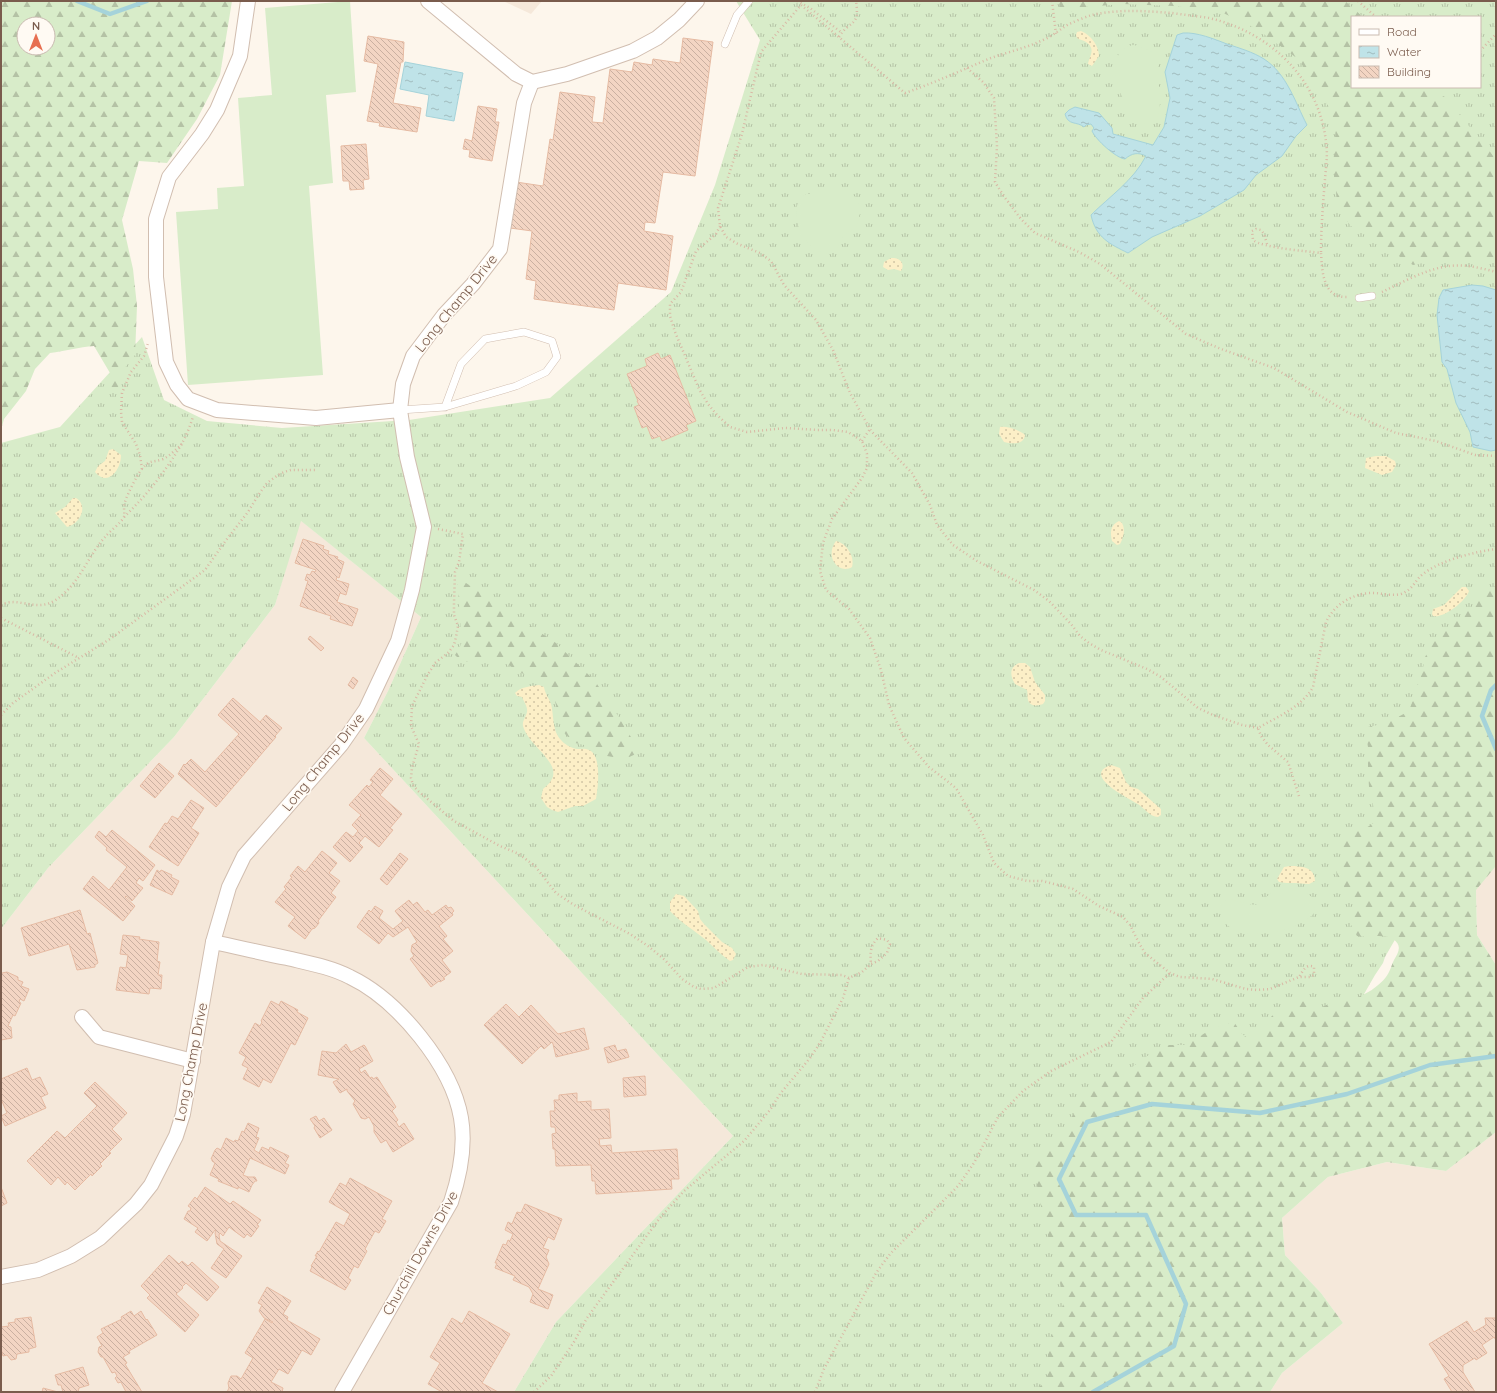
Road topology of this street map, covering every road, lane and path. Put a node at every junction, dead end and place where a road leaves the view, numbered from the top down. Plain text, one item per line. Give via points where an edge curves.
1 (248, 1) edge
2 (428, 1) edge
3 (697, 1) edge
4 (749, 1) edge
5 (797, 1) edge
6 (856, 1) edge
7 (1052, 1) edge
8 (1358, 1) edge
9 (1375, 16) edge
10 (842, 33) junction
11 (1056, 34) junction
12 (1496, 34) edge
13 (839, 37) junction
14 (725, 44) dead end
15 (1481, 51) edge
16 (967, 68) junction
17 (532, 82) junction
18 (720, 226) junction
19 (1267, 244) junction
20 (1321, 253) junction
21 (1496, 272) edge
22 (1372, 296) joint
23 (1358, 298) joint
24 (148, 343) dead end
25 (199, 403) junction
26 (445, 407) junction
27 (400, 410) junction
28 (870, 429) junction
29 (862, 441) junction
30 (182, 444) junction
31 (1496, 456) edge
32 (142, 470) junction
33 (315, 470) dead end
34 (124, 517) junction
35 (424, 526) junction
36 (1496, 549) edge
37 (1, 605) edge
38 (1, 618) edge
39 (80, 658) junction
40 (1, 715) edge
41 (1258, 728) junction
42 (1299, 796) dead end
43 (213, 942) junction
44 (871, 964) junction
45 (1170, 973) junction
46 (1299, 977) junction
47 (849, 978) junction
48 (82, 1017) dead end
49 (193, 1061) junction
50 (1, 1277) edge
51 (342, 1392) edge
52 (534, 1392) edge
53 (815, 1392) edge

1 - 25 street via 240,56 217,110 169,177 156,219 156,277 166,362 177,385 188,399
2 - 17 street via 516,74
3 - 17 street via 657,38 633,51 567,74
4 - 14 lane via 737,15
5 - 10 path
6 - 10 path via 856,21
7 - 11 path
8 - 9 path
10 - 13 path
11 - 16 path
11 - 20 path via 1069,25 1092,16 1135,11 1158,12 1216,20 1234,26 1272,47 1293,66 1308,88 1325,132 1327,162
12 - 15 path
13 - 16 path via 905,93
13 - 18 path via 801,5 761,52 742,134 718,208
16 - 31 path via 983,82 994,98 997,146 995,182 1021,219 1035,233 1100,264 1186,334 1274,368 1347,412 1396,433 1436,441 1476,454
17 - 27 street, Long Champ Drive via 524,103 500,249 413,356 403,384
18 - 28 path via 726,237 771,261 784,286 816,320
18 - 29 path via 716,234 696,250 681,292 670,304 670,316 675,332 708,404 730,427 747,432 785,428 833,430 848,432
19 - 19 path via 1253,240 1252,232 1256,229 1261,230
19 - 20 path
20 - 23 path via 1327,286 1338,296
21 - 22 path via 1472,266 1450,266 1426,272
22 - 23 lane
24 - 32 path via 144,356 131,372 122,393 121,412 122,422 140,455
25 - 27 street via 217,410 316,418
25 - 30 path
26 - 26 lane via 516,386 546,372 557,358 552,341 524,332 485,339 461,364
26 - 27 lane
27 - 35 street, Long Champ Drive via 407,457
28 - 29 path
28 - 41 path via 912,473 930,505 937,525 953,545 977,561 1034,590 1049,601 1080,636 1102,650 1147,669 1198,708 1242,725
29 - 45 path via 867,454 867,468 832,519 823,543 820,571 826,590 848,610 870,638 889,705 904,738 929,767 956,788 983,835 994,863 1008,876 1072,889 1122,917 1130,925 1145,952
30 - 32 path via 162,460 150,461
30 - 34 path via 146,494
32 - 34 path via 125,500
33 - 39 path via 290,470 278,475 259,494 206,570
34 - 37 path via 94,550 82,573 54,600 43,605 6,602
35 - 43 street, Long Champ Drive via 412,590 398,641 366,709 341,745 244,856 229,886
35 - 47 path via 463,534 456,572 454,615 458,626 454,645 426,676 412,706 411,726 419,744 411,778 418,790 454,821 519,854 535,866 556,893 648,946 694,988 714,988 748,967 763,965 802,974
36 - 41 path via 1438,566 1423,574 1412,588 1400,594 1359,595 1336,607 1326,622 1310,693 1292,708
38 - 39 path
39 - 40 path via 54,673
41 - 42 path via 1260,736 1288,762
43 - 49 street, Long Champ Drive
43 - 51 street, Churchill Downs Drive via 330,969 373,990 428,1047 445,1074 458,1103 462,1120 461,1164 451,1202
44 - 44 path via 872,944 878,938 887,940 890,944 887,953
44 - 47 path
45 - 46 path via 1180,977 1212,979 1257,990 1270,989
45 - 53 path via 1143,998 1110,1042 1051,1071 1023,1091 998,1117 974,1163 958,1186 890,1254 876,1273 824,1369
46 - 46 path via 1314,975 1314,967 1307,966
47 - 52 path via 843,998 810,1058 744,1141 684,1192 659,1219 587,1318 551,1376
48 - 49 street via 99,1037
49 - 50 street, Long Champ Drive via 176,1136 151,1185 136,1204 100,1238 71,1256 38,1270

